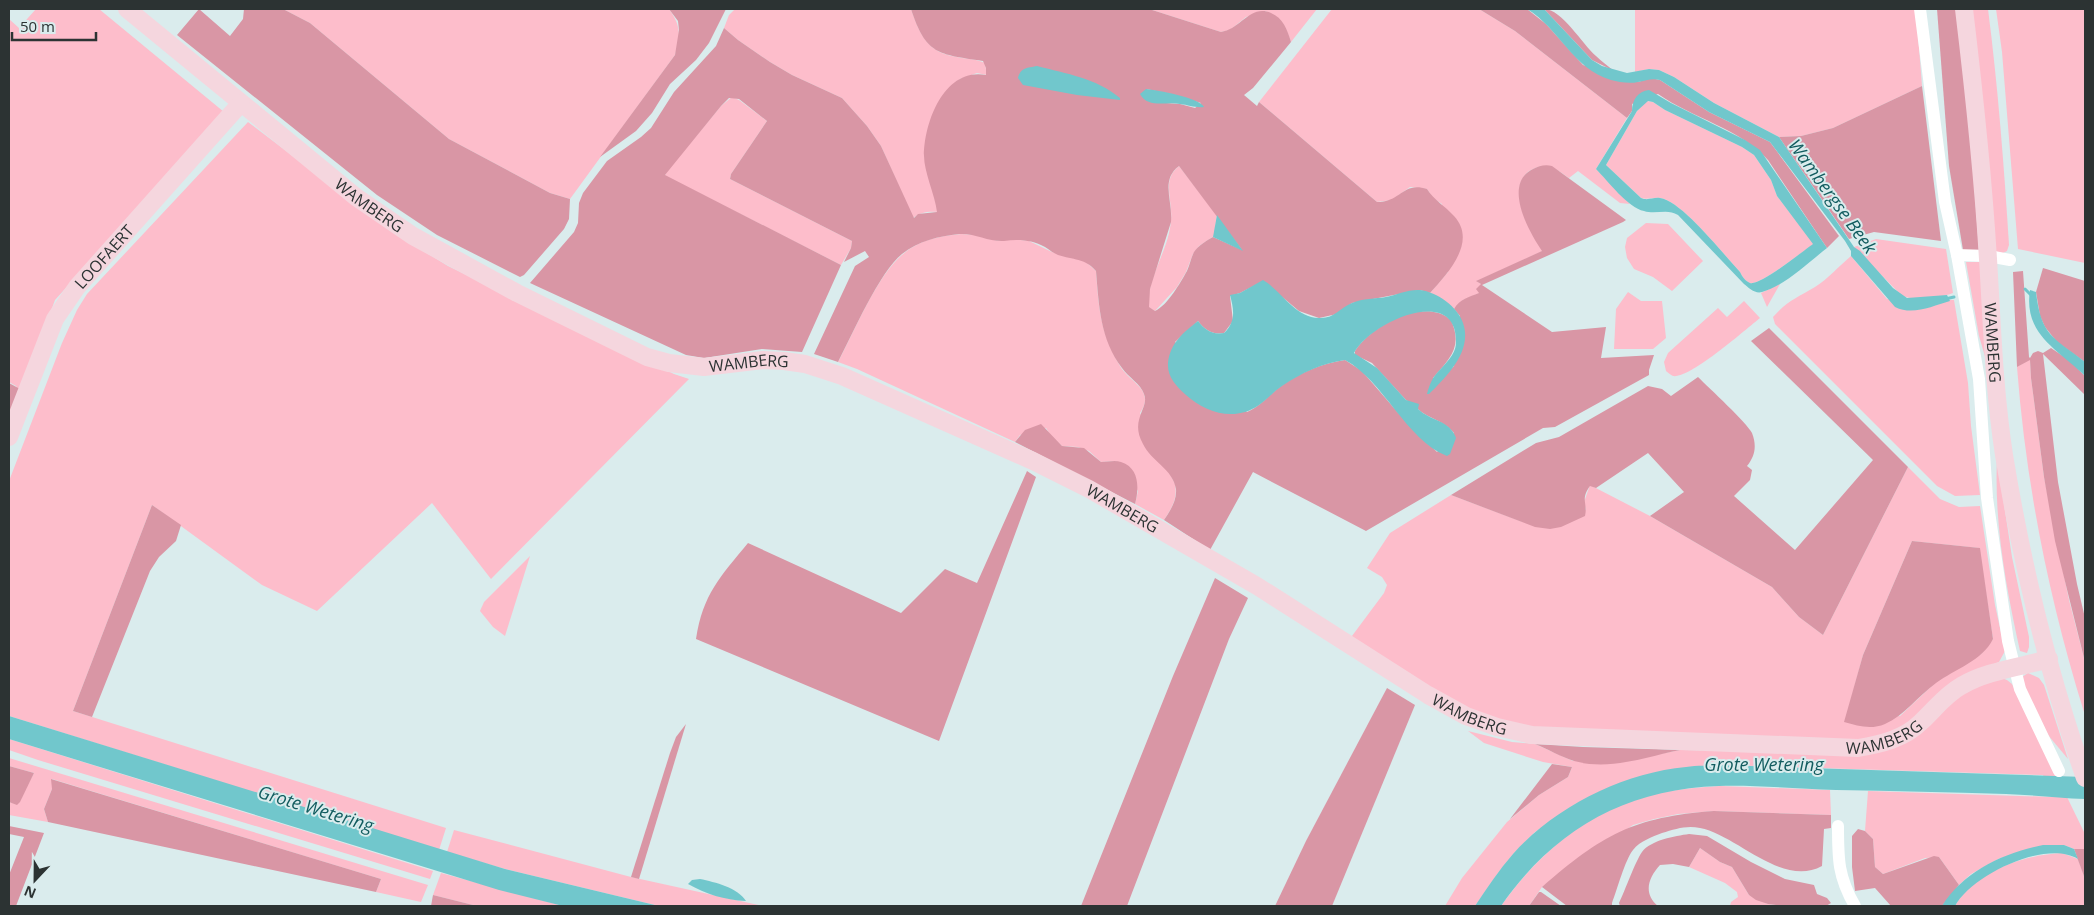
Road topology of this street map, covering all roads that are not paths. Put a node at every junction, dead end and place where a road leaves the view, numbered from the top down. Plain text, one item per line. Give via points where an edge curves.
1 (127, 9) edge
2 (1920, 9) edge
3 (1964, 9) edge
4 (246, 106) junction
5 (1957, 256) junction
6 (1988, 256) junction
7 (2010, 260) dead end
8 (9, 437) edge
9 (2049, 659) junction
10 (2015, 668) junction
11 (2060, 771) dead end
12 (2084, 774) edge
13 (1838, 826) dead end
14 (1855, 906) edge

1 - 4 street
2 - 5 street, WAMBERG via 1945,202
3 - 6 street, WAMBERG
4 - 8 street, LOOFAERT via 71,295 55,319
4 - 10 street, WAMBERG via 356,197 405,231 542,306 647,357 669,363 704,367 763,360 784,361 805,364 851,380 1089,489 1302,613 1428,695 1466,716 1497,728 1532,735 1858,748 1901,737 1961,686
5 - 6 street
5 - 10 street, WAMBERG via 1979,379 1986,498
6 - 7 street
6 - 9 street, WAMBERG via 2004,453 2028,584
9 - 10 street, WAMBERG
9 - 12 street
10 - 11 street via 2020,689
13 - 14 street via 1840,876

